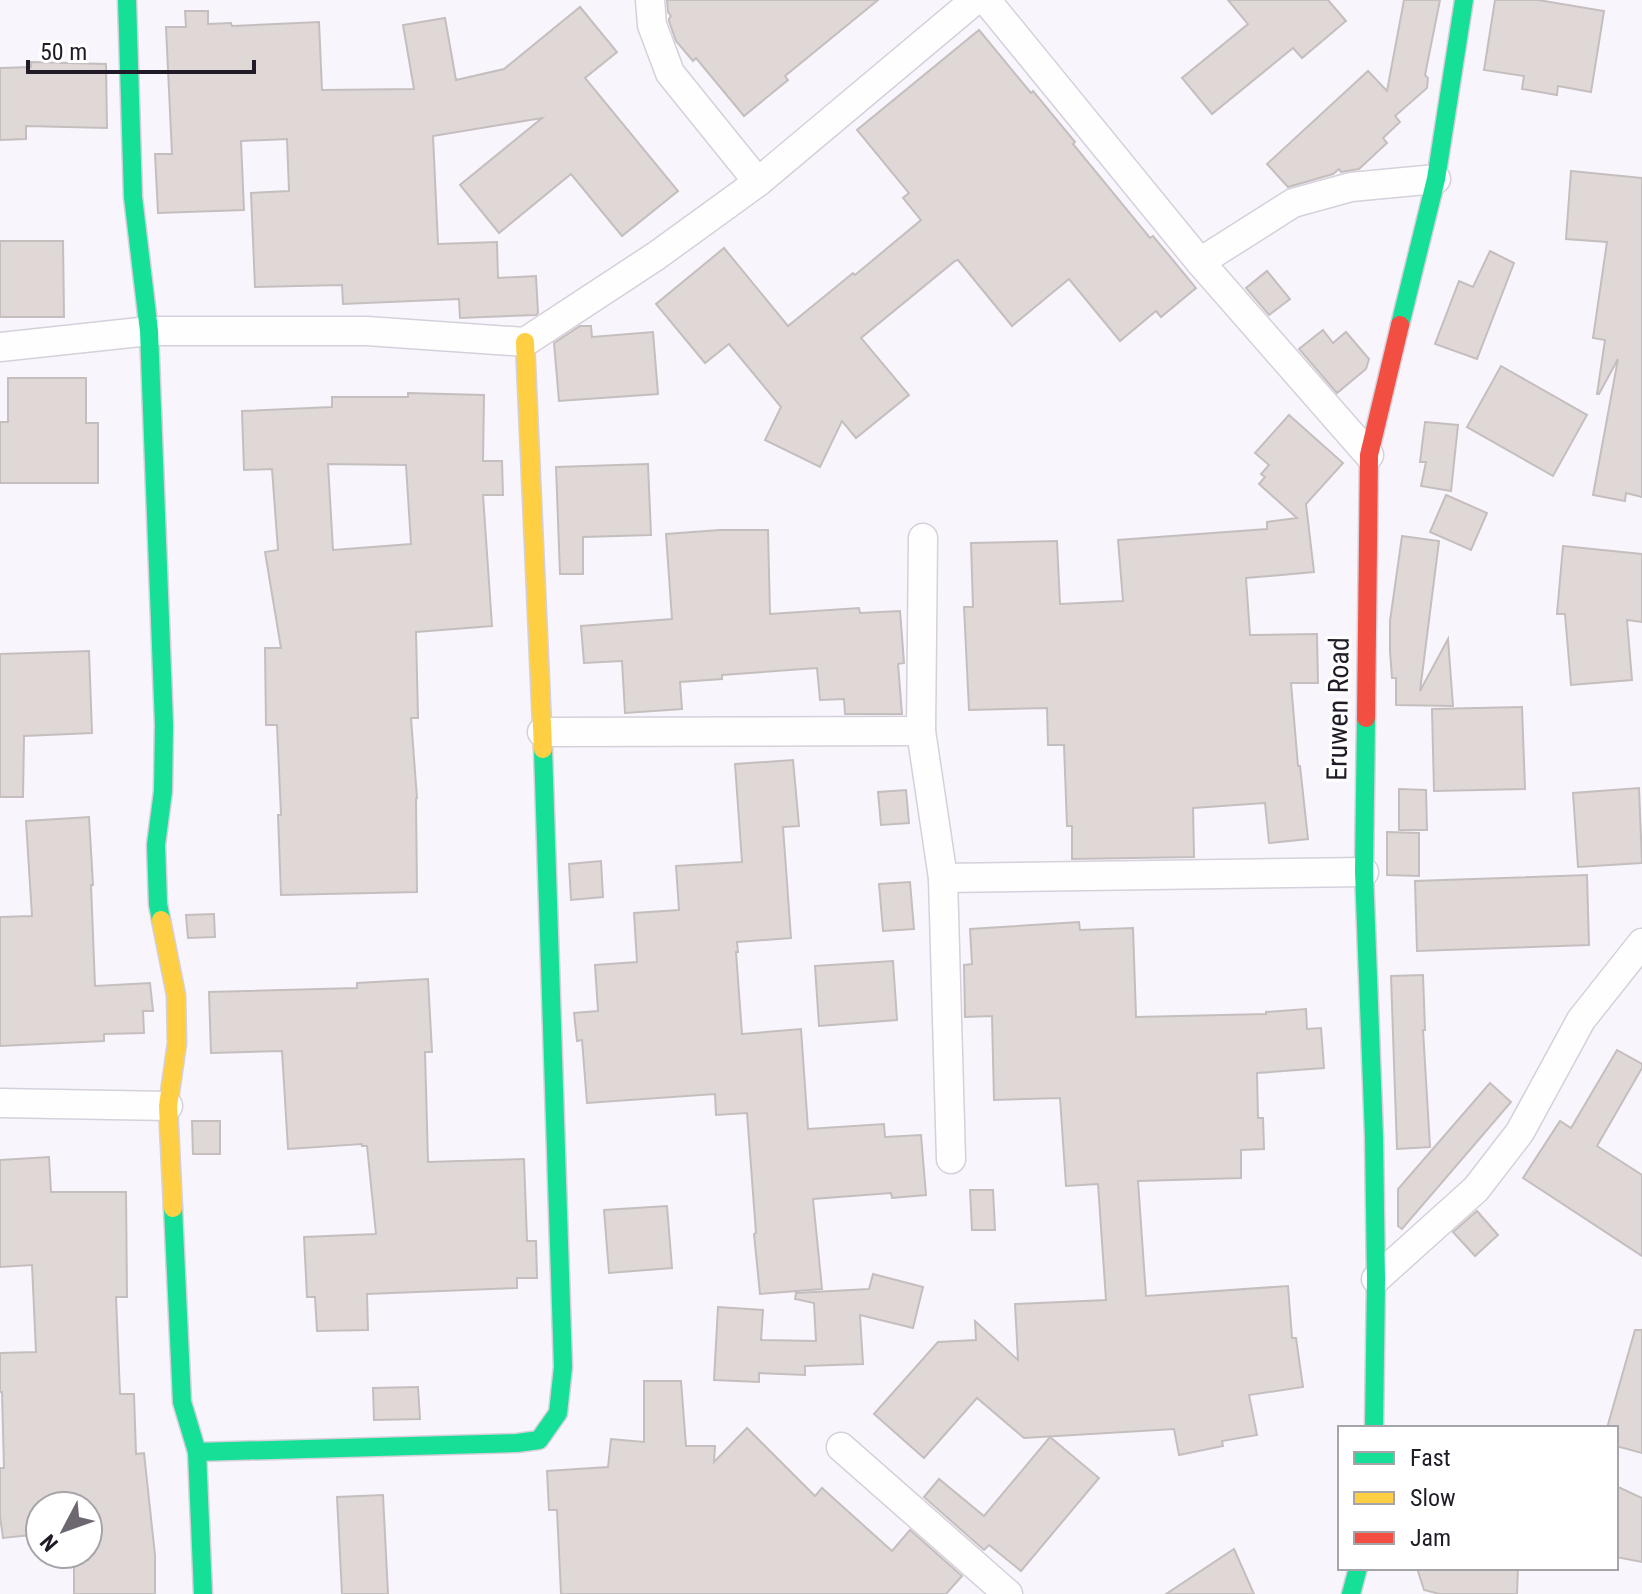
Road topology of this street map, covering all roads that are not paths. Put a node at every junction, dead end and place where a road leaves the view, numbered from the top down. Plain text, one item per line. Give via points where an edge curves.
1 (127, 0) edge
2 (650, 0) edge
3 (975, 0) edge
4 (986, 0) edge
5 (1464, 0) edge
6 (1436, 179) junction
7 (758, 182) junction
8 (1200, 262) junction
9 (149, 331) junction
10 (525, 342) junction
11 (0, 347) edge
12 (1369, 455) junction
13 (923, 538) dead end
14 (921, 731) junction
15 (542, 732) junction
16 (1364, 872) junction
17 (943, 878) junction
18 (1642, 943) edge
19 (0, 1103) edge
20 (168, 1106) junction
21 (951, 1159) dead end
22 (1376, 1279) junction
23 (1374, 1426) edge
24 (841, 1447) dead end
25 (197, 1452) junction
26 (1357, 1570) edge
27 (203, 1594) edge
28 (1008, 1594) edge
29 (1351, 1594) edge

1 - 9 street via 133,197
2 - 7 street via 652,25 670,73
3 - 7 street
4 - 8 street
5 - 6 street, Eruwen Road
6 - 8 street via 1351,187 1293,203
6 - 12 street, Eruwen Road
7 - 10 street
8 - 12 street
9 - 10 street via 367,331
9 - 11 street
9 - 20 street via 164,725 158,904 176,995 177,1043
10 - 15 street
12 - 16 street, Eruwen Road
13 - 14 street
14 - 15 street
14 - 17 street
15 - 25 street via 563,1367 558,1413 539,1440 517,1443
16 - 17 street
16 - 22 street, Eruwen Road
17 - 21 street
18 - 22 street via 1581,1020 1520,1132 1476,1189
19 - 20 street
20 - 25 street via 182,1402
22 - 23 street, Eruwen Road
24 - 28 street
25 - 27 street
26 - 29 street

